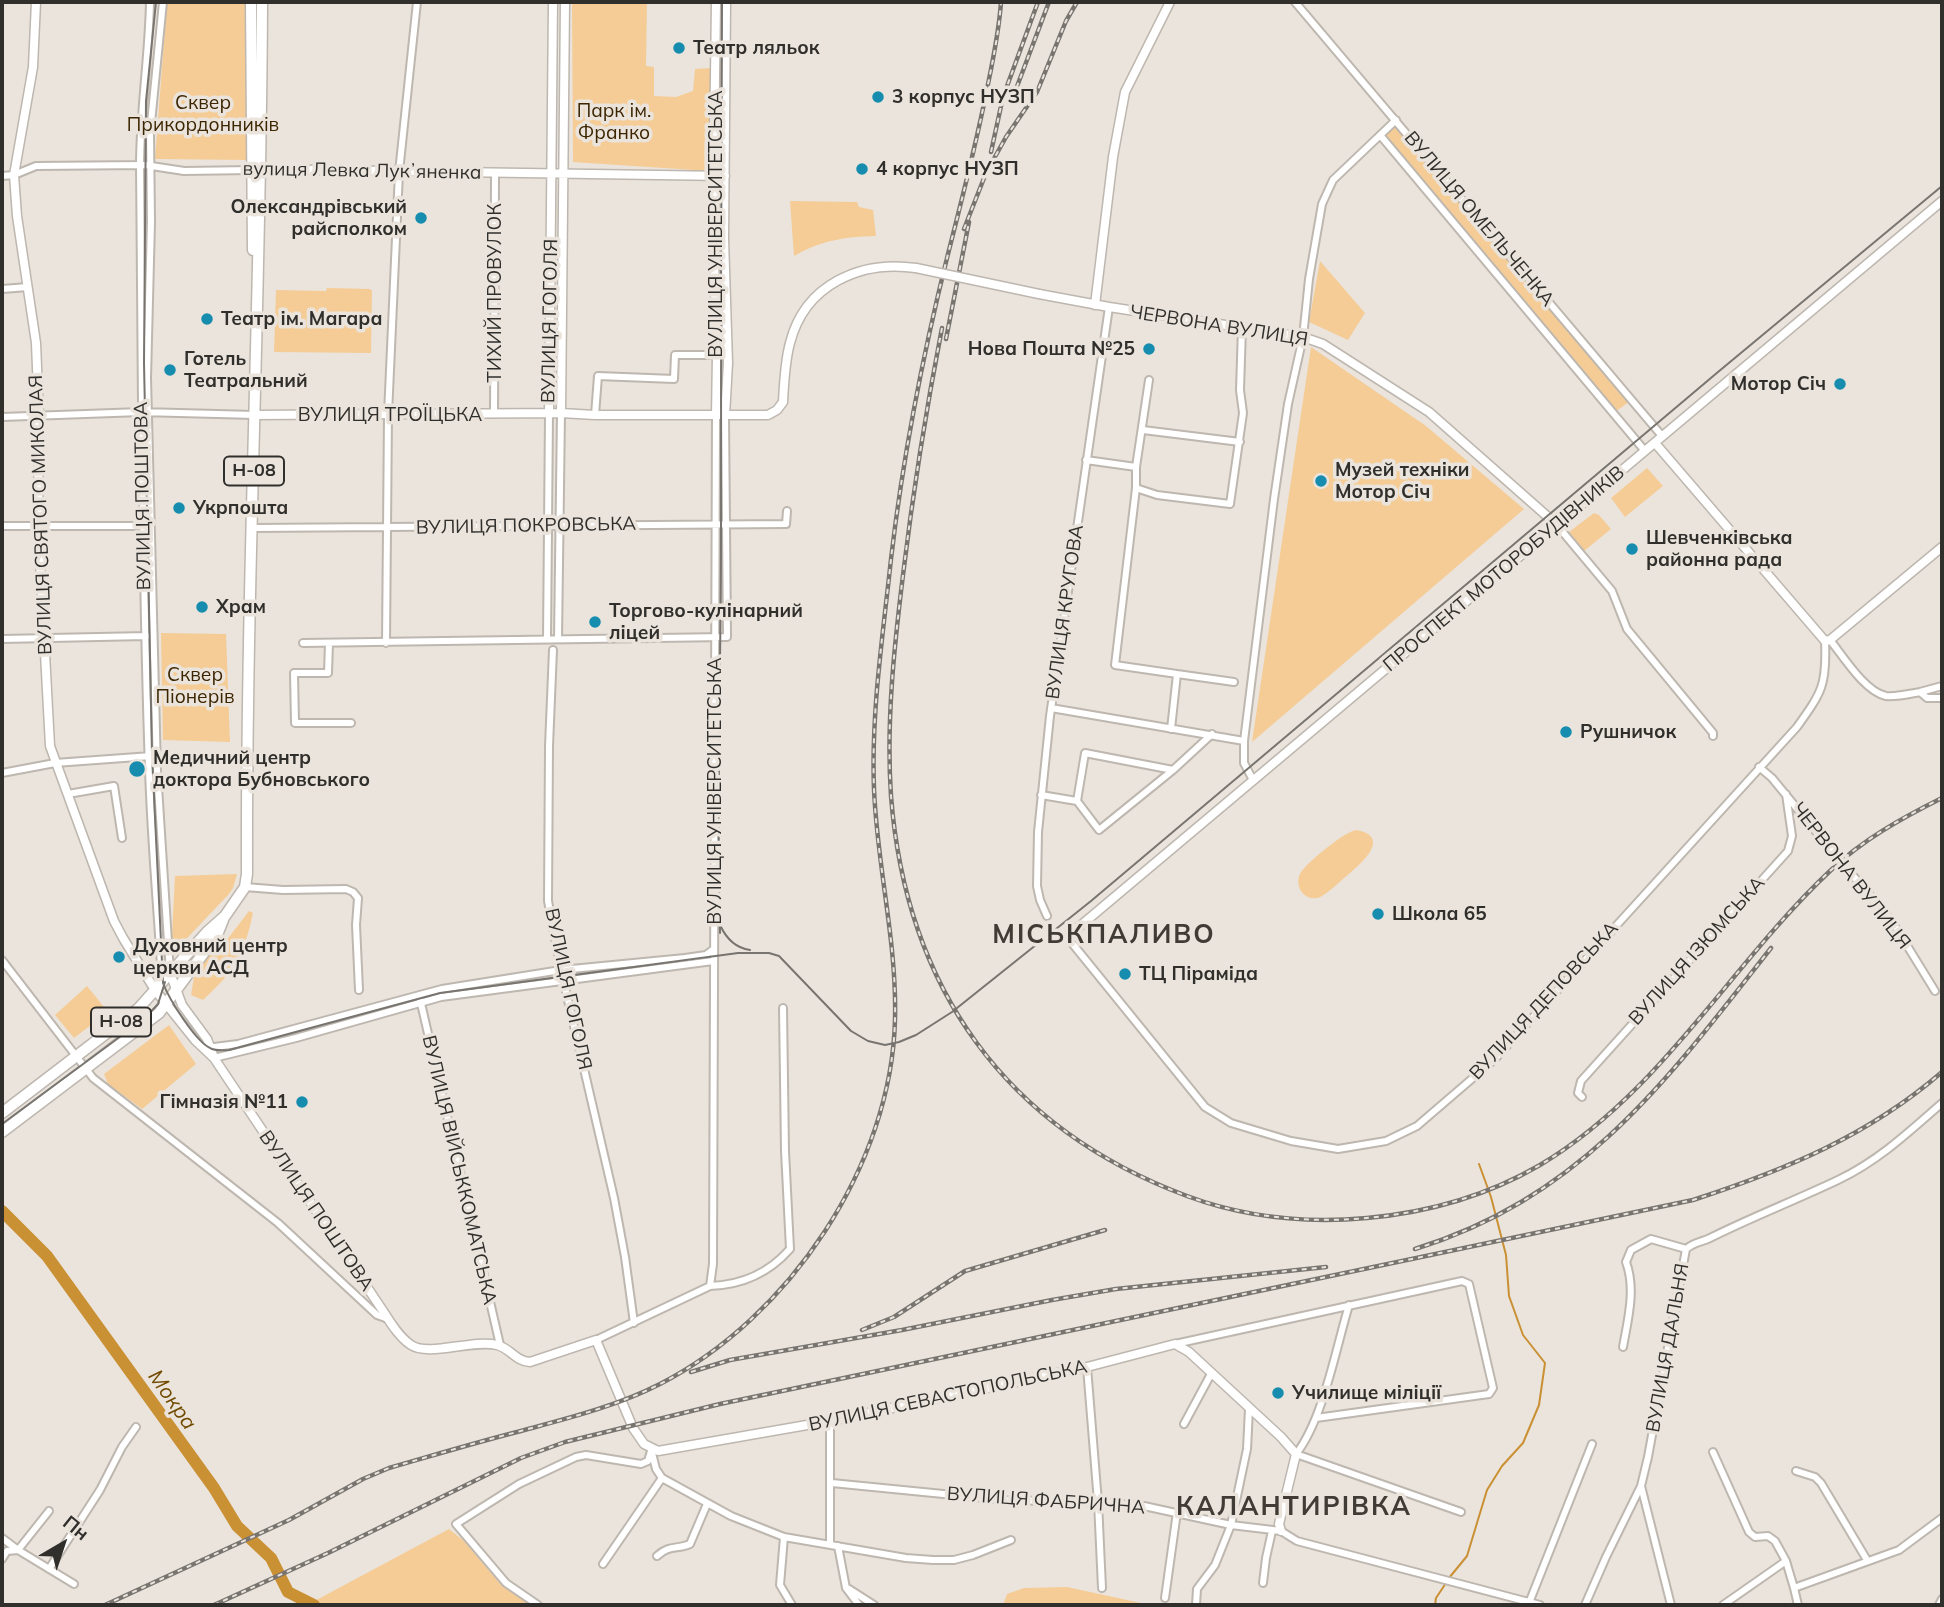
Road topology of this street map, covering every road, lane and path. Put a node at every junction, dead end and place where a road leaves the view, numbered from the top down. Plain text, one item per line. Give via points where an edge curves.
1 (36, 2) edge
2 (150, 2) edge
3 (163, 2) edge
4 (251, 2) edge
5 (262, 2) edge
6 (417, 2) edge
7 (553, 2) edge
8 (565, 2) edge
9 (716, 2) edge
10 (726, 2) edge
11 (1170, 2) edge
12 (1295, 2) edge
13 (1396, 120) junction
14 (1380, 135) junction
15 (140, 165) junction
16 (150, 166) junction
17 (257, 169) junction
18 (399, 172) junction
19 (495, 173) junction
20 (553, 173) junction
21 (563, 174) junction
22 (14, 175) junction
23 (715, 175) junction
24 (2, 176) edge
25 (725, 176) junction
26 (1942, 201) edge
27 (28, 287) junction
28 (2, 289) edge
29 (1095, 305) junction
30 (1109, 307) junction
31 (1242, 328) junction
32 (1303, 337) junction
33 (717, 355) junction
34 (1149, 380) dead end
35 (777, 410) joint
36 (145, 413) junction
37 (561, 413) junction
38 (388, 414) junction
39 (494, 414) junction
40 (549, 414) junction
41 (255, 415) junction
42 (596, 415) junction
43 (39, 416) junction
44 (716, 416) junction
45 (726, 416) junction
46 (2, 417) edge
47 (1143, 430) junction
48 (1662, 436) junction
49 (1240, 442) junction
50 (1654, 443) junction
51 (1645, 451) junction
52 (1086, 460) junction
53 (1136, 467) junction
54 (1136, 488) junction
55 (787, 511) dead end
56 (38, 524) junction
57 (547, 524) junction
58 (560, 524) junction
59 (726, 524) junction
60 (1556, 524) junction
61 (716, 525) junction
62 (2, 526) edge
63 (144, 526) junction
64 (153, 526) junction
65 (252, 528) junction
66 (388, 528) junction
67 (1942, 547) edge
68 (154, 635) junction
69 (145, 636) junction
70 (44, 637) junction
71 (716, 637) junction
72 (2, 639) edge
73 (547, 639) junction
74 (558, 639) junction
75 (1828, 641) junction
76 (303, 643) dead end
77 (329, 643) junction
78 (386, 643) junction
79 (553, 650) dead end
80 (1177, 674) junction
81 (1234, 682) dead end
82 (1942, 686) edge
83 (1920, 692) junction
84 (1942, 698) edge
85 (1051, 708) junction
86 (351, 723) dead end
87 (1171, 729) junction
88 (1212, 734) junction
89 (1713, 736) dead end
90 (1244, 741) junction
91 (152, 755) junction
92 (55, 763) junction
93 (1759, 767) junction
94 (1173, 770) junction
95 (2, 773) edge
96 (1253, 780) junction
97 (68, 794) junction
98 (1786, 794) junction
99 (1041, 795) junction
100 (1077, 800) junction
101 (122, 838) dead end
102 (245, 887) junction
103 (225, 916) junction
104 (1048, 916) dead end
105 (1066, 937) joint
106 (714, 949) junction
107 (2, 960) edge
108 (713, 961) junction
109 (561, 970) junction
110 (170, 973) junction
111 (564, 980) junction
112 (175, 989) junction
113 (155, 990) junction
114 (359, 990) dead end
115 (1935, 991) dead end
116 (418, 994) junction
117 (167, 1003) junction
118 (421, 1003) junction
119 (783, 1008) dead end
120 (208, 1048) junction
121 (75, 1056) junction
122 (85, 1069) junction
123 (1582, 1097) dead end
124 (1942, 1103) edge
125 (2, 1113) edge
126 (2, 1132) edge
127 (1686, 1249) junction
128 (710, 1286) junction
129 (1349, 1305) junction
130 (388, 1318) junction
131 (634, 1323) junction
132 (596, 1340) junction
133 (1175, 1344) junction
134 (500, 1345) junction
135 (1623, 1347) dead end
136 (1087, 1367) junction
137 (1211, 1374) junction
138 (1249, 1409) junction
139 (1316, 1418) junction
140 (830, 1422) junction
141 (1184, 1424) dead end
142 (136, 1427) dead end
143 (1592, 1444) dead end
144 (651, 1449) junction
145 (1713, 1452) dead end
146 (1296, 1454) junction
147 (1796, 1471) dead end
148 (662, 1478) junction
149 (832, 1483) junction
150 (1641, 1486) junction
151 (1098, 1502) junction
152 (707, 1504) junction
153 (49, 1511) dead end
154 (1177, 1512) junction
155 (1461, 1512) dead end
156 (1942, 1518) edge
157 (1231, 1525) junction
158 (1276, 1531) junction
159 (784, 1537) junction
160 (2, 1538) edge
161 (1012, 1540) dead end
162 (834, 1546) junction
163 (18, 1550) junction
164 (657, 1556) dead end
165 (2, 1559) edge
166 (1867, 1560) junction
167 (1786, 1561) junction
168 (603, 1564) dead end
169 (49, 1569) junction
170 (1264, 1583) dead end
171 (74, 1584) dead end
172 (846, 1588) junction
173 (1102, 1588) dead end
174 (1794, 1588) junction
175 (1165, 1598) dead end
176 (1942, 1599) edge
177 (1529, 1602) junction
178 (538, 1605) edge
179 (792, 1605) edge
180 (859, 1605) edge
181 (874, 1605) edge
182 (1196, 1605) edge
183 (1540, 1605) edge
184 (1585, 1605) edge
185 (1671, 1605) edge
186 (1723, 1605) edge
187 (1798, 1605) edge
188 (1939, 1605) edge

1 - 22 street, ВУЛИЦЯ СВЯТОГО МИКОЛАЯ via 33,67
2 - 15 street, ВУЛИЦЯ ПОШТОВА
3 - 16 street, ВУЛИЦЯ ПОШТОВА via 152,93
4 - 17 main road, Н-08
5 - 17 main road, Н-08
6 - 18 street
7 - 20 street, ВУЛИЦЯ ГОГОЛЯ
8 - 21 street, ВУЛИЦЯ ГОГОЛЯ
9 - 23 street, ВУЛИЦЯ УНІВЕРСИТЕТСЬКА
10 - 25 street, ВУЛИЦЯ УНІВЕРСИТЕТСЬКА
11 - 29 street via 1125,92
12 - 13 street, ВУЛИЦЯ ОМЕЛЬЧЕНКА
13 - 14 street
13 - 48 street, ВУЛИЦЯ ОМЕЛЬЧЕНКА
14 - 32 street via 1334,180 1322,204
14 - 51 street, ВУЛИЦЯ ОМЕЛЬЧЕНКА
15 - 16 street, вулиця Левка Лукʼяненка
15 - 22 street, вулиця Левка Лукʼяненка via 36,166
15 - 36 street, ВУЛИЦЯ ПОШТОВА
16 - 17 street, вулиця Левка Лукʼяненка via 184,171
16 - 36 street, ВУЛИЦЯ ПОШТОВА
17 - 18 street, вулиця Левка Лукʼяненка
17 - 41 main road, Н-08
18 - 19 street, вулиця Левка Лукʼяненка
18 - 38 street
19 - 20 street, вулиця Левка Лукʼяненка
19 - 39 street, ТИХИЙ ПРОВУЛОК
20 - 21 street, вулиця Левка Лукʼяненка
20 - 40 street, ВУЛИЦЯ ГОГОЛЯ
21 - 23 street, вулиця Левка Лукʼяненка
21 - 37 street, ВУЛИЦЯ ГОГОЛЯ
22 - 24 street, вулиця Левка Лукʼяненка
22 - 27 street, ВУЛИЦЯ СВЯТОГО МИКОЛАЯ
23 - 25 street, вулиця Левка Лукʼяненка
23 - 33 street, ВУЛИЦЯ УНІВЕРСИТЕТСЬКА
25 - 45 street, ВУЛИЦЯ УНІВЕРСИТЕТСЬКА
26 - 48 street, ПРОСПЕКТ МОТОРОБУДІВНИКІВ
27 - 28 street
27 - 43 street, ВУЛИЦЯ СВЯТОГО МИКОЛАЯ
29 - 30 street, ЧЕРВОНА ВУЛИЦЯ
29 - 35 street, ЧЕРВОНА ВУЛИЦЯ, bridge via 916,268 880,266 853,272 810,301 799,318 790,342 783,402
30 - 31 street, ЧЕРВОНА ВУЛИЦЯ
30 - 52 street, ВУЛИЦЯ КРУГОВА
31 - 32 street, ЧЕРВОНА ВУЛИЦЯ
31 - 49 street
32 - 60 street, ЧЕРВОНА ВУЛИЦЯ via 1323,344 1429,412
32 - 90 street via 1274,499
33 - 42 street via 675,355 674,379 598,376
33 - 44 street, ВУЛИЦЯ УНІВЕРСИТЕТСЬКА
34 - 47 street
35 - 45 street, ВУЛИЦЯ ТРОЇЦЬКА via 768,415
36 - 41 street, ВУЛИЦЯ ТРОЇЦЬКА
36 - 43 street, ВУЛИЦЯ ТРОЇЦЬКА
36 - 63 street, ВУЛИЦЯ ПОШТОВА
36 - 64 street, ВУЛИЦЯ ПОШТОВА
37 - 40 street, ВУЛИЦЯ ТРОЇЦЬКА
37 - 42 street, ВУЛИЦЯ ТРОЇЦЬКА
37 - 58 street, ВУЛИЦЯ ГОГОЛЯ
38 - 39 street, ВУЛИЦЯ ТРОЇЦЬКА
38 - 41 street, ВУЛИЦЯ ТРОЇЦЬКА
38 - 66 street
39 - 40 street, ВУЛИЦЯ ТРОЇЦЬКА
40 - 57 street, ВУЛИЦЯ ГОГОЛЯ
41 - 65 main road, Н-08
42 - 44 street, ВУЛИЦЯ ТРОЇЦЬКА
43 - 46 street, ВУЛИЦЯ ТРОЇЦЬКА
43 - 56 street, ВУЛИЦЯ СВЯТОГО МИКОЛАЯ
44 - 45 street, ВУЛИЦЯ ТРОЇЦЬКА
44 - 61 street, ВУЛИЦЯ УНІВЕРСИТЕТСЬКА
45 - 59 street, ВУЛИЦЯ УНІВЕРСИТЕТСЬКА
47 - 49 street
47 - 53 street
48 - 50 street, ПРОСПЕКТ МОТОРОБУДІВНИКІВ
49 - 54 street via 1230,504
50 - 51 street, ПРОСПЕКТ МОТОРОБУДІВНИКІВ
50 - 75 street
51 - 60 street, ПРОСПЕКТ МОТОРОБУДІВНИКІВ
52 - 53 street
52 - 85 street, ВУЛИЦЯ КРУГОВА
53 - 54 street
54 - 80 street via 1115,665
55 - 59 street, ВУЛИЦЯ ПОКРОВСЬКА via 786,524
56 - 62 street
56 - 63 street
56 - 70 street, ВУЛИЦЯ СВЯТОГО МИКОЛАЯ
57 - 58 street, ВУЛИЦЯ ПОКРОВСЬКА
57 - 66 street, ВУЛИЦЯ ПОКРОВСЬКА
57 - 73 street, ВУЛИЦЯ ГОГОЛЯ
58 - 61 street, ВУЛИЦЯ ПОКРОВСЬКА
58 - 74 street, ВУЛИЦЯ ГОГОЛЯ
59 - 61 street, ВУЛИЦЯ ПОКРОВСЬКА
59 - 71 street, ВУЛИЦЯ УНІВЕРСИТЕТСЬКА via 727,637
60 - 89 street, ЧЕРВОНА ВУЛИЦЯ via 1612,592 1628,629
60 - 96 street, ПРОСПЕКТ МОТОРОБУДІВНИКІВ
61 - 71 street, ВУЛИЦЯ УНІВЕРСИТЕТСЬКА
63 - 64 street
63 - 69 street, ВУЛИЦЯ ПОШТОВА
64 - 68 street, ВУЛИЦЯ ПОШТОВА
65 - 66 street, ВУЛИЦЯ ПОКРОВСЬКА
65 - 102 main road, Н-08
66 - 78 street
67 - 75 street
68 - 69 street
68 - 91 street, ВУЛИЦЯ ПОШТОВА
69 - 70 street
69 - 91 street, ВУЛИЦЯ ПОШТОВА
70 - 72 street
70 - 92 street, ВУЛИЦЯ СВЯТОГО МИКОЛАЯ via 50,746
71 - 74 street
71 - 106 street, ВУЛИЦЯ УНІВЕРСИТЕТСЬКА
73 - 74 street
73 - 78 street
75 - 83 street via 1877,693
75 - 93 street, ВУЛИЦЯ ДЕПОВСЬКА via 1820,695
76 - 77 street
77 - 78 street
77 - 86 street via 328,673 294,673 295,723
79 - 109 street, ВУЛИЦЯ ГОГОЛЯ via 548,901
80 - 81 street
80 - 87 street
82 - 83 street
83 - 84 street via 1927,698
85 - 87 street
85 - 99 street, ВУЛИЦЯ КРУГОВА
87 - 88 street
88 - 90 street
88 - 94 street
90 - 96 street via 1244,763
91 - 92 street
91 - 110 street, ВУЛИЦЯ ПОШТОВА
91 - 113 street, ВУЛИЦЯ ПОШТОВА via 161,965
92 - 95 street
92 - 97 street, ВУЛИЦЯ СВЯТОГО МИКОЛАЯ
93 - 98 street, ЧЕРВОНА ВУЛИЦЯ
93 - 105 street, ВУЛИЦЯ ДЕПОВСЬКА via 1495,1059 1418,1126 1386,1141 1338,1149 1291,1141 1231,1123 1205,1107
94 - 100 street via 1099,830
94 - 100 street via 1085,753
96 - 105 street, ПРОСПЕКТ МОТОРОБУДІВНИКІВ
97 - 101 street via 114,786
97 - 113 street, ВУЛИЦЯ СВЯТОГО МИКОЛАЯ via 114,921
98 - 115 street, ЧЕРВОНА ВУЛИЦЯ, bridge via 1895,926
98 - 123 street, ВУЛИЦЯ ІЗЮМСЬКА via 1792,836 1788,851 1581,1081 1578,1093
99 - 100 street
99 - 104 street, ВУЛИЦЯ КРУГОВА via 1037,886
102 - 103 main road, Н-08
102 - 114 street via 353,892 358,898
103 - 110 main road, Н-08
103 - 112 main road, Н-08
106 - 108 street, ВУЛИЦЯ УНІВЕРСИТЕТСЬКА
106 - 109 street via 685,958
107 - 121 street
108 - 111 street
108 - 128 street, ВУЛИЦЯ УНІВЕРСИТЕТСЬКА
109 - 111 street, ВУЛИЦЯ ГОГОЛЯ
109 - 116 street
110 - 112 street
110 - 113 main road, Н-08
111 - 118 street
111 - 131 street, ВУЛИЦЯ ГОГОЛЯ via 614,1198
112 - 117 main road, Н-08
112 - 120 street
113 - 117 street, ВУЛИЦЯ СВЯТОГО МИКОЛАЯ
113 - 121 main road, Н-08 via 138,1009
116 - 118 street, ВУЛИЦЯ ВІЙСЬККОМАТСЬКА
116 - 120 street via 238,1044
117 - 120 street, ВУЛИЦЯ ПОШТОВА
117 - 122 main road, Н-08
118 - 120 street via 296,1038
118 - 134 street, ВУЛИЦЯ ВІЙСЬККОМАТСЬКА
119 - 128 street via 790,1249 758,1276
120 - 130 street, ВУЛИЦЯ ПОШТОВА
121 - 122 street
121 - 125 main road, Н-08
122 - 126 main road, Н-08
122 - 130 street via 278,1223 377,1315
124 - 127 street, ВУЛИЦЯ ДАЛЬНЯ via 1887,1151 1841,1178
127 - 135 street via 1651,1239 1631,1250 1626,1262 1631,1274
127 - 150 street, ВУЛИЦЯ ДАЛЬНЯ
128 - 131 street
129 - 133 street, ВУЛИЦЯ СЕВАСТОПОЛЬСЬКА
129 - 139 street
129 - 139 street, ВУЛИЦЯ СЕВАСТОПОЛЬСЬКА via 1462,1281 1469,1284 1492,1392
130 - 134 street, ВУЛИЦЯ ПОШТОВА via 406,1341 419,1349
131 - 132 street
132 - 134 street via 530,1362 521,1362
132 - 144 street via 633,1427
133 - 136 street, ВУЛИЦЯ СЕВАСТОПОЛЬСЬКА
133 - 137 street
136 - 140 street, ВУЛИЦЯ СЕВАСТОПОЛЬСЬКА
136 - 151 street
137 - 138 street
137 - 141 street
138 - 146 street
138 - 157 street via 1247,1450
139 - 146 street via 1308,1440
140 - 144 street, ВУЛИЦЯ СЕВАСТОПОЛЬСЬКА via 666,1451
140 - 149 street
142 - 169 street
143 - 177 street
144 - 148 street
144 - 178 street, ВУЛИЦЯ СЕВАСТОПОЛЬСЬКА via 648,1461 641,1464 576,1457 519,1484 456,1524 506,1583
145 - 167 street via 1749,1532 1775,1541
146 - 155 street
146 - 158 street
147 - 166 street via 1821,1483
148 - 152 street
148 - 168 street
149 - 151 street, ВУЛИЦЯ ФАБРИЧНА via 1004,1500
149 - 162 street
150 - 184 street, ВУЛИЦЯ ДАЛЬНЯ
150 - 185 street
151 - 154 street, ВУЛИЦЯ ФАБРИЧНА
151 - 173 street
152 - 159 street
152 - 164 street via 690,1544 664,1549
153 - 163 street
154 - 157 street, ВУЛИЦЯ ФАБРИЧНА
154 - 175 street
156 - 166 street via 1899,1550
157 - 158 street, ВУЛИЦЯ ФАБРИЧНА
157 - 182 street via 1215,1565 1197,1590
158 - 170 street via 1266,1558
158 - 177 street, ВУЛИЦЯ ФАБРИЧНА via 1297,1541
159 - 162 street
159 - 179 street via 780,1585
160 - 163 street
161 - 162 street via 954,1560 906,1558
162 - 172 street
163 - 165 street via 7,1551
163 - 169 street
166 - 174 street
167 - 174 street
167 - 186 street
169 - 171 street
172 - 180 street
172 - 181 street
174 - 187 street
176 - 188 street
177 - 183 street, ВУЛИЦЯ ФАБРИЧНА

